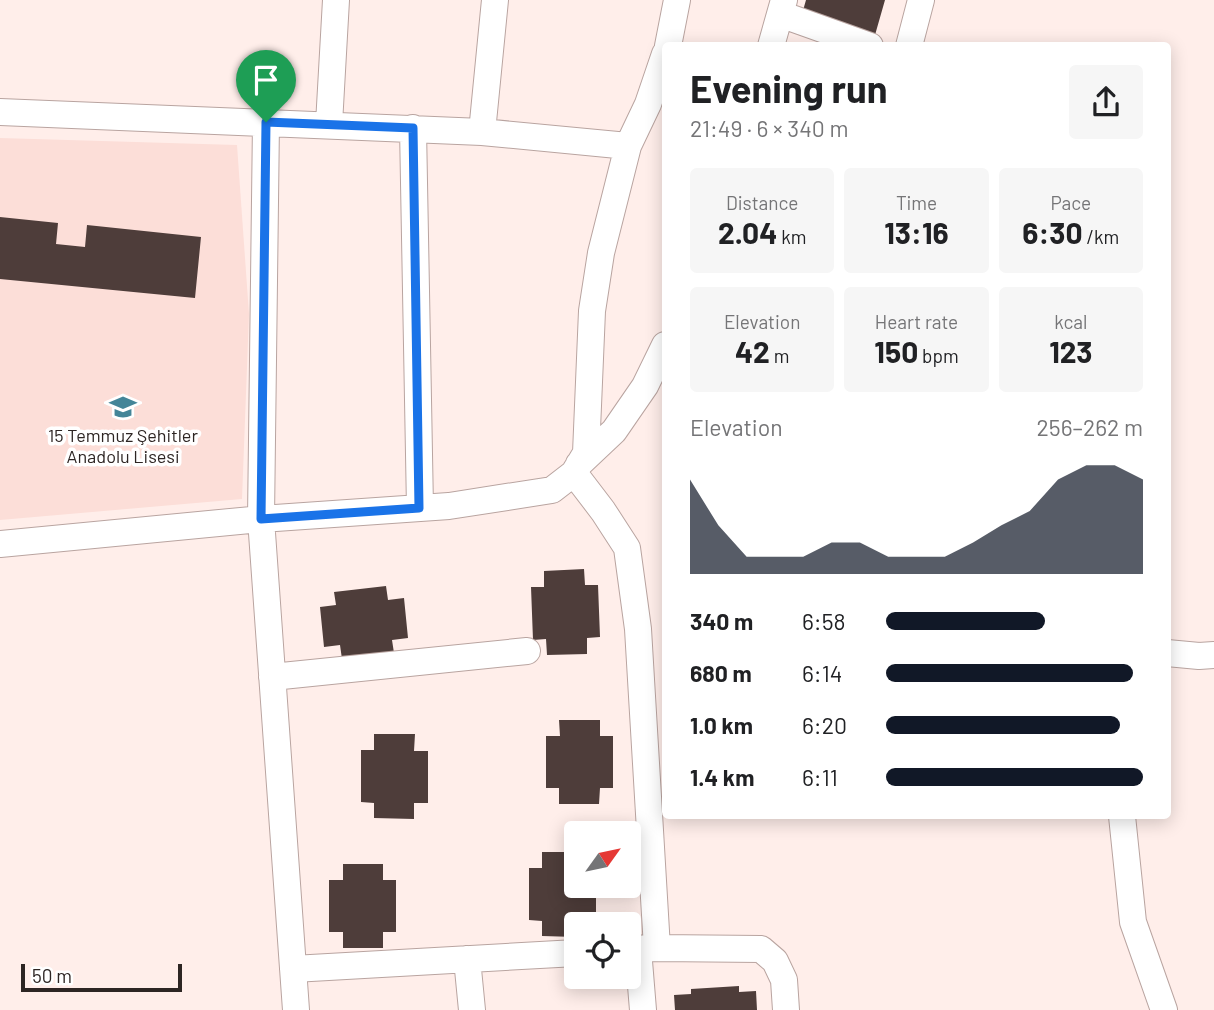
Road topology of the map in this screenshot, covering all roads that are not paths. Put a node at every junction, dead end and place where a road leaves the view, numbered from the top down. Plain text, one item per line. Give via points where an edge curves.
1 (336, 0) edge
2 (495, 0) edge
3 (677, 0) edge
4 (921, 0) edge
5 (782, 7) edge
6 (669, 42) edge
7 (772, 42) edge
8 (861, 42) edge
9 (910, 42) edge
10 (662, 63) edge
11 (0, 112) edge
12 (266, 122) junction
13 (329, 124) junction
14 (413, 128) junction
15 (482, 132) junction
16 (628, 146) junction
17 (662, 351) edge
18 (577, 469) junction
19 (419, 508) junction
20 (261, 519) junction
21 (0, 544) edge
22 (527, 651) dead end
23 (1171, 653) edge
24 (1214, 655) edge
25 (272, 677) junction
26 (1122, 819) edge
27 (641, 912) edge
28 (641, 949) edge
29 (564, 954) edge
30 (467, 959) junction
31 (293, 969) junction
32 (296, 1010) edge
33 (472, 1010) edge
34 (643, 1010) edge
35 (786, 1010) edge
36 (1164, 1010) edge

1 - 13 street
2 - 15 street
3 - 6 street
4 - 9 street
5 - 7 street
5 - 8 street
10 - 16 street
11 - 12 street
12 - 13 street
12 - 20 street
13 - 14 street
14 - 15 street
14 - 19 street
15 - 16 street
16 - 18 street via 601,253 592,311 586,453
17 - 18 street via 614,431
18 - 19 street via 552,490
18 - 27 street via 627,548 638,629
19 - 20 street
20 - 21 street
20 - 25 street
22 - 25 street
23 - 24 street
25 - 31 street
26 - 36 street via 1133,922
28 - 34 street
28 - 35 street via 761,949 775,961 784,980
29 - 30 street
30 - 31 street
30 - 33 street
31 - 32 street

